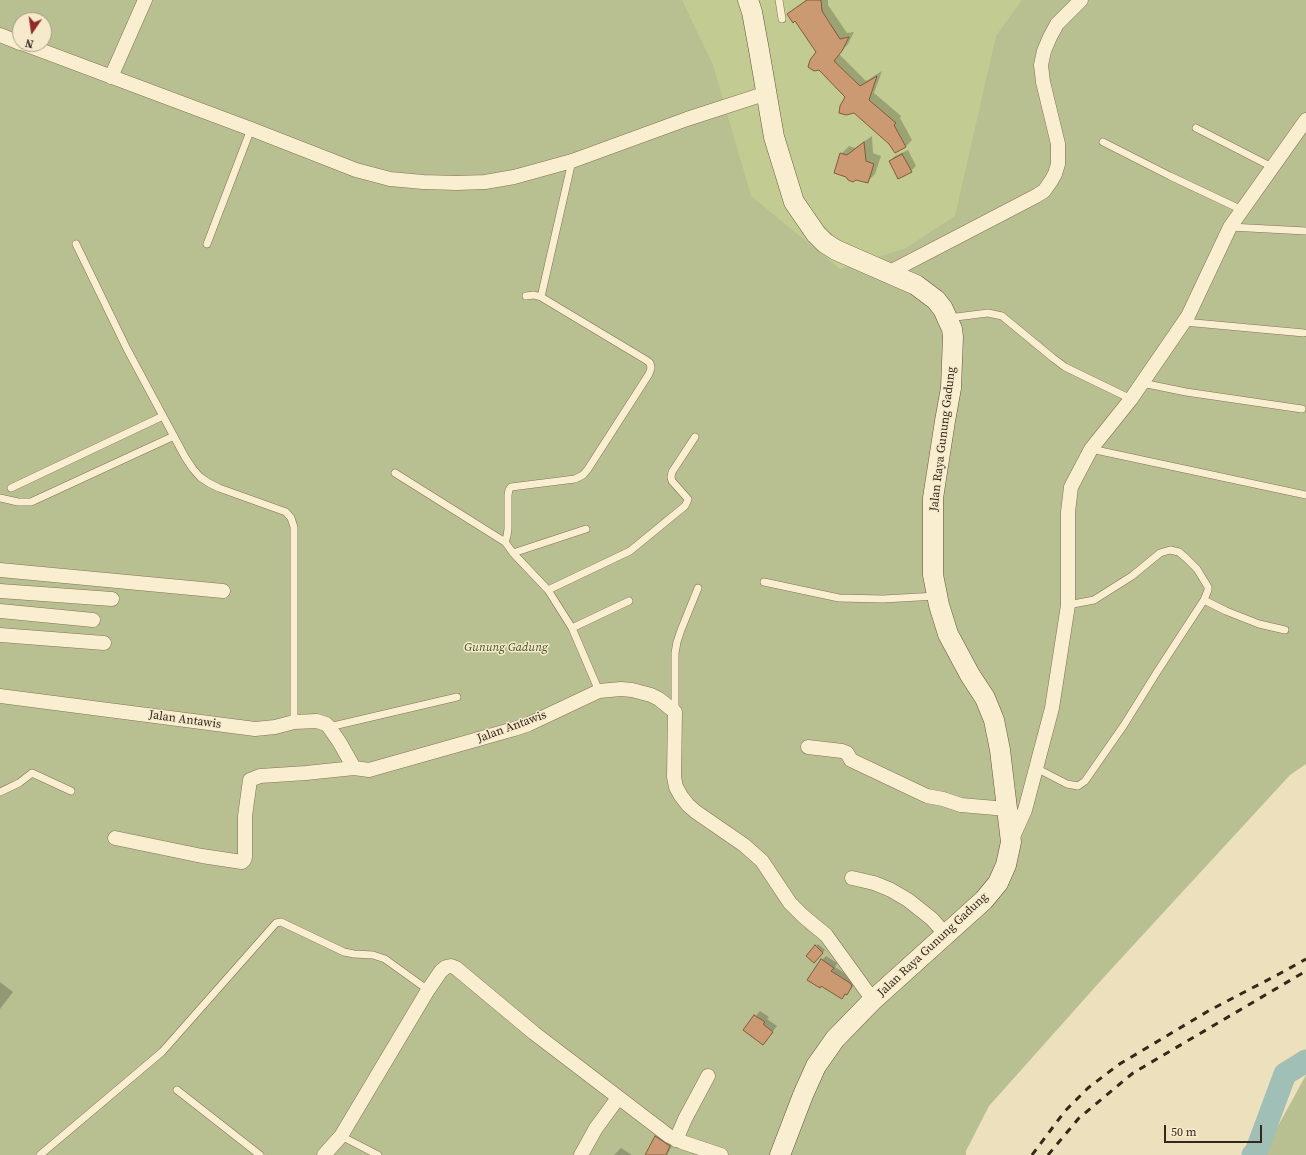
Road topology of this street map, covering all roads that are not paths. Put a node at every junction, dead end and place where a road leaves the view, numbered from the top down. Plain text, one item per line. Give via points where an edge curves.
1 (145, 0) edge
2 (748, 0) edge
3 (779, 0) edge
4 (1081, 0) edge
5 (782, 19) dead end
6 (0, 35) edge
7 (12, 40) edge
8 (45, 52) edge
9 (111, 77) junction
10 (767, 94) junction
11 (1304, 126) edge
12 (1196, 128) dead end
13 (252, 129) junction
14 (1103, 142) dead end
15 (572, 161) junction
16 (1272, 167) junction
17 (1242, 210) junction
18 (1230, 227) junction
19 (1306, 231) edge
20 (76, 244) dead end
21 (207, 244) dead end
22 (888, 273) junction
23 (526, 296) dead end
24 (541, 298) junction
25 (948, 318) junction
26 (1184, 322) junction
27 (1304, 333) dead end
28 (1142, 383) junction
29 (1131, 399) junction
30 (1302, 409) dead end
31 (162, 416) junction
32 (174, 436) junction
33 (695, 437) dead end
34 (1091, 449) junction
35 (395, 473) dead end
36 (11, 488) dead end
37 (1306, 495) edge
38 (0, 498) edge
39 (586, 529) dead end
40 (505, 542) junction
41 (513, 553) junction
42 (0, 570) edge
43 (764, 582) dead end
44 (698, 588) dead end
45 (548, 590) junction
46 (0, 591) edge
47 (223, 591) dead end
48 (937, 596) junction
49 (112, 600) dead end
50 (1204, 600) junction
51 (629, 601) dead end
52 (1068, 605) junction
53 (0, 611) edge
54 (93, 620) dead end
55 (572, 628) junction
56 (1285, 630) dead end
57 (0, 635) edge
58 (104, 643) dead end
59 (599, 691) junction
60 (0, 696) edge
61 (456, 697) dead end
62 (675, 712) junction
63 (294, 722) junction
64 (329, 727) junction
65 (808, 747) dead end
66 (354, 768) junction
67 (1036, 768) junction
68 (71, 791) dead end
69 (0, 792) edge
70 (1007, 809) junction
71 (115, 838) dead end
72 (1011, 842) junction
73 (852, 878) dead end
74 (946, 934) junction
75 (428, 990) junction
76 (874, 1000) junction
77 (708, 1076) dead end
78 (177, 1090) dead end
79 (618, 1098) junction
80 (341, 1136) junction
81 (676, 1140) junction
82 (40, 1155) edge
83 (260, 1155) edge
84 (324, 1155) edge
85 (378, 1155) edge
86 (581, 1155) edge
87 (720, 1155) edge
88 (780, 1155) edge

1 - 9 street
2 - 10 street, Jalan Raya Gunung Gadung
3 - 5 lane
4 - 22 street via 1057,24 1044,51 1041,65 1058,144 1058,164 1044,191
6 - 7 street
8 - 9 street
9 - 13 street
10 - 15 street via 687,119
10 - 22 street, Jalan Raya Gunung Gadung via 774,137 794,202 825,244
11 - 16 street
12 - 16 lane
13 - 15 street via 356,170 390,179 485,182
13 - 21 lane
14 - 17 lane
15 - 24 lane
16 - 17 street
17 - 18 street
18 - 19 lane
18 - 26 street
20 - 31 lane
22 - 25 street, Jalan Raya Gunung Gadung via 925,291 936,300
23 - 24 lane
24 - 40 lane via 646,360 652,368 583,475 575,479 511,487
25 - 29 lane via 988,313 1002,316 1065,367
25 - 48 street, Jalan Raya Gunung Gadung via 953,337 951,388 933,498 933,575
26 - 27 lane
26 - 28 street
28 - 29 street
28 - 30 lane
29 - 34 street
31 - 32 lane
31 - 36 lane
32 - 38 lane via 31,502
32 - 63 lane via 193,469 209,483 286,512 291,518 294,527
33 - 45 lane via 671,477 688,499 685,506 630,551
34 - 37 lane
34 - 52 street via 1071,487 1068,512
35 - 40 lane
39 - 41 lane
40 - 41 lane
41 - 45 lane
42 - 47 street
43 - 48 lane via 839,598
44 - 62 lane via 677,642
45 - 55 lane
46 - 49 street
48 - 70 street, Jalan Raya Gunung Gadung via 948,634 970,675 986,698 994,720
50 - 52 lane via 1208,587 1197,568 1179,552 1170,550 1160,553 1132,576 1094,600
50 - 56 lane via 1259,624
50 - 67 lane via 1085,781 1078,786 1067,784
51 - 55 lane
52 - 67 street via 1052,708
53 - 54 street
55 - 59 lane
57 - 58 street
59 - 62 street, Jalan Antawis via 621,689 641,692 659,699
59 - 66 street, Jalan Antawis via 514,729 369,770
60 - 63 street, Jalan Antawis via 246,728 265,728
61 - 64 lane
62 - 76 street via 673,771 676,787 681,796 696,812 744,845 762,861 790,903 826,935
63 - 64 street, Jalan Antawis via 317,721
64 - 66 street
65 - 70 street via 847,753 851,760 927,796 961,805
66 - 71 street, Jalan Antawis via 260,776 250,780 245,816 245,857 242,862
67 - 72 street via 1025,810
68 - 69 lane via 32,773
70 - 72 street, Jalan Raya Gunung Gadung
72 - 74 street, Jalan Raya Gunung Gadung via 1006,865 998,883 984,900
73 - 74 street via 874,883 908,900 932,918
74 - 76 street, Jalan Raya Gunung Gadung
75 - 79 street via 446,967 456,968
75 - 80 street
75 - 82 lane via 385,959 344,952 281,922 276,923 162,1052
76 - 88 street, Jalan Raya Gunung Gadung via 835,1039 816,1066
77 - 81 street
78 - 83 lane
79 - 81 street
79 - 86 street via 596,1128
80 - 84 street
80 - 85 lane
81 - 87 street

